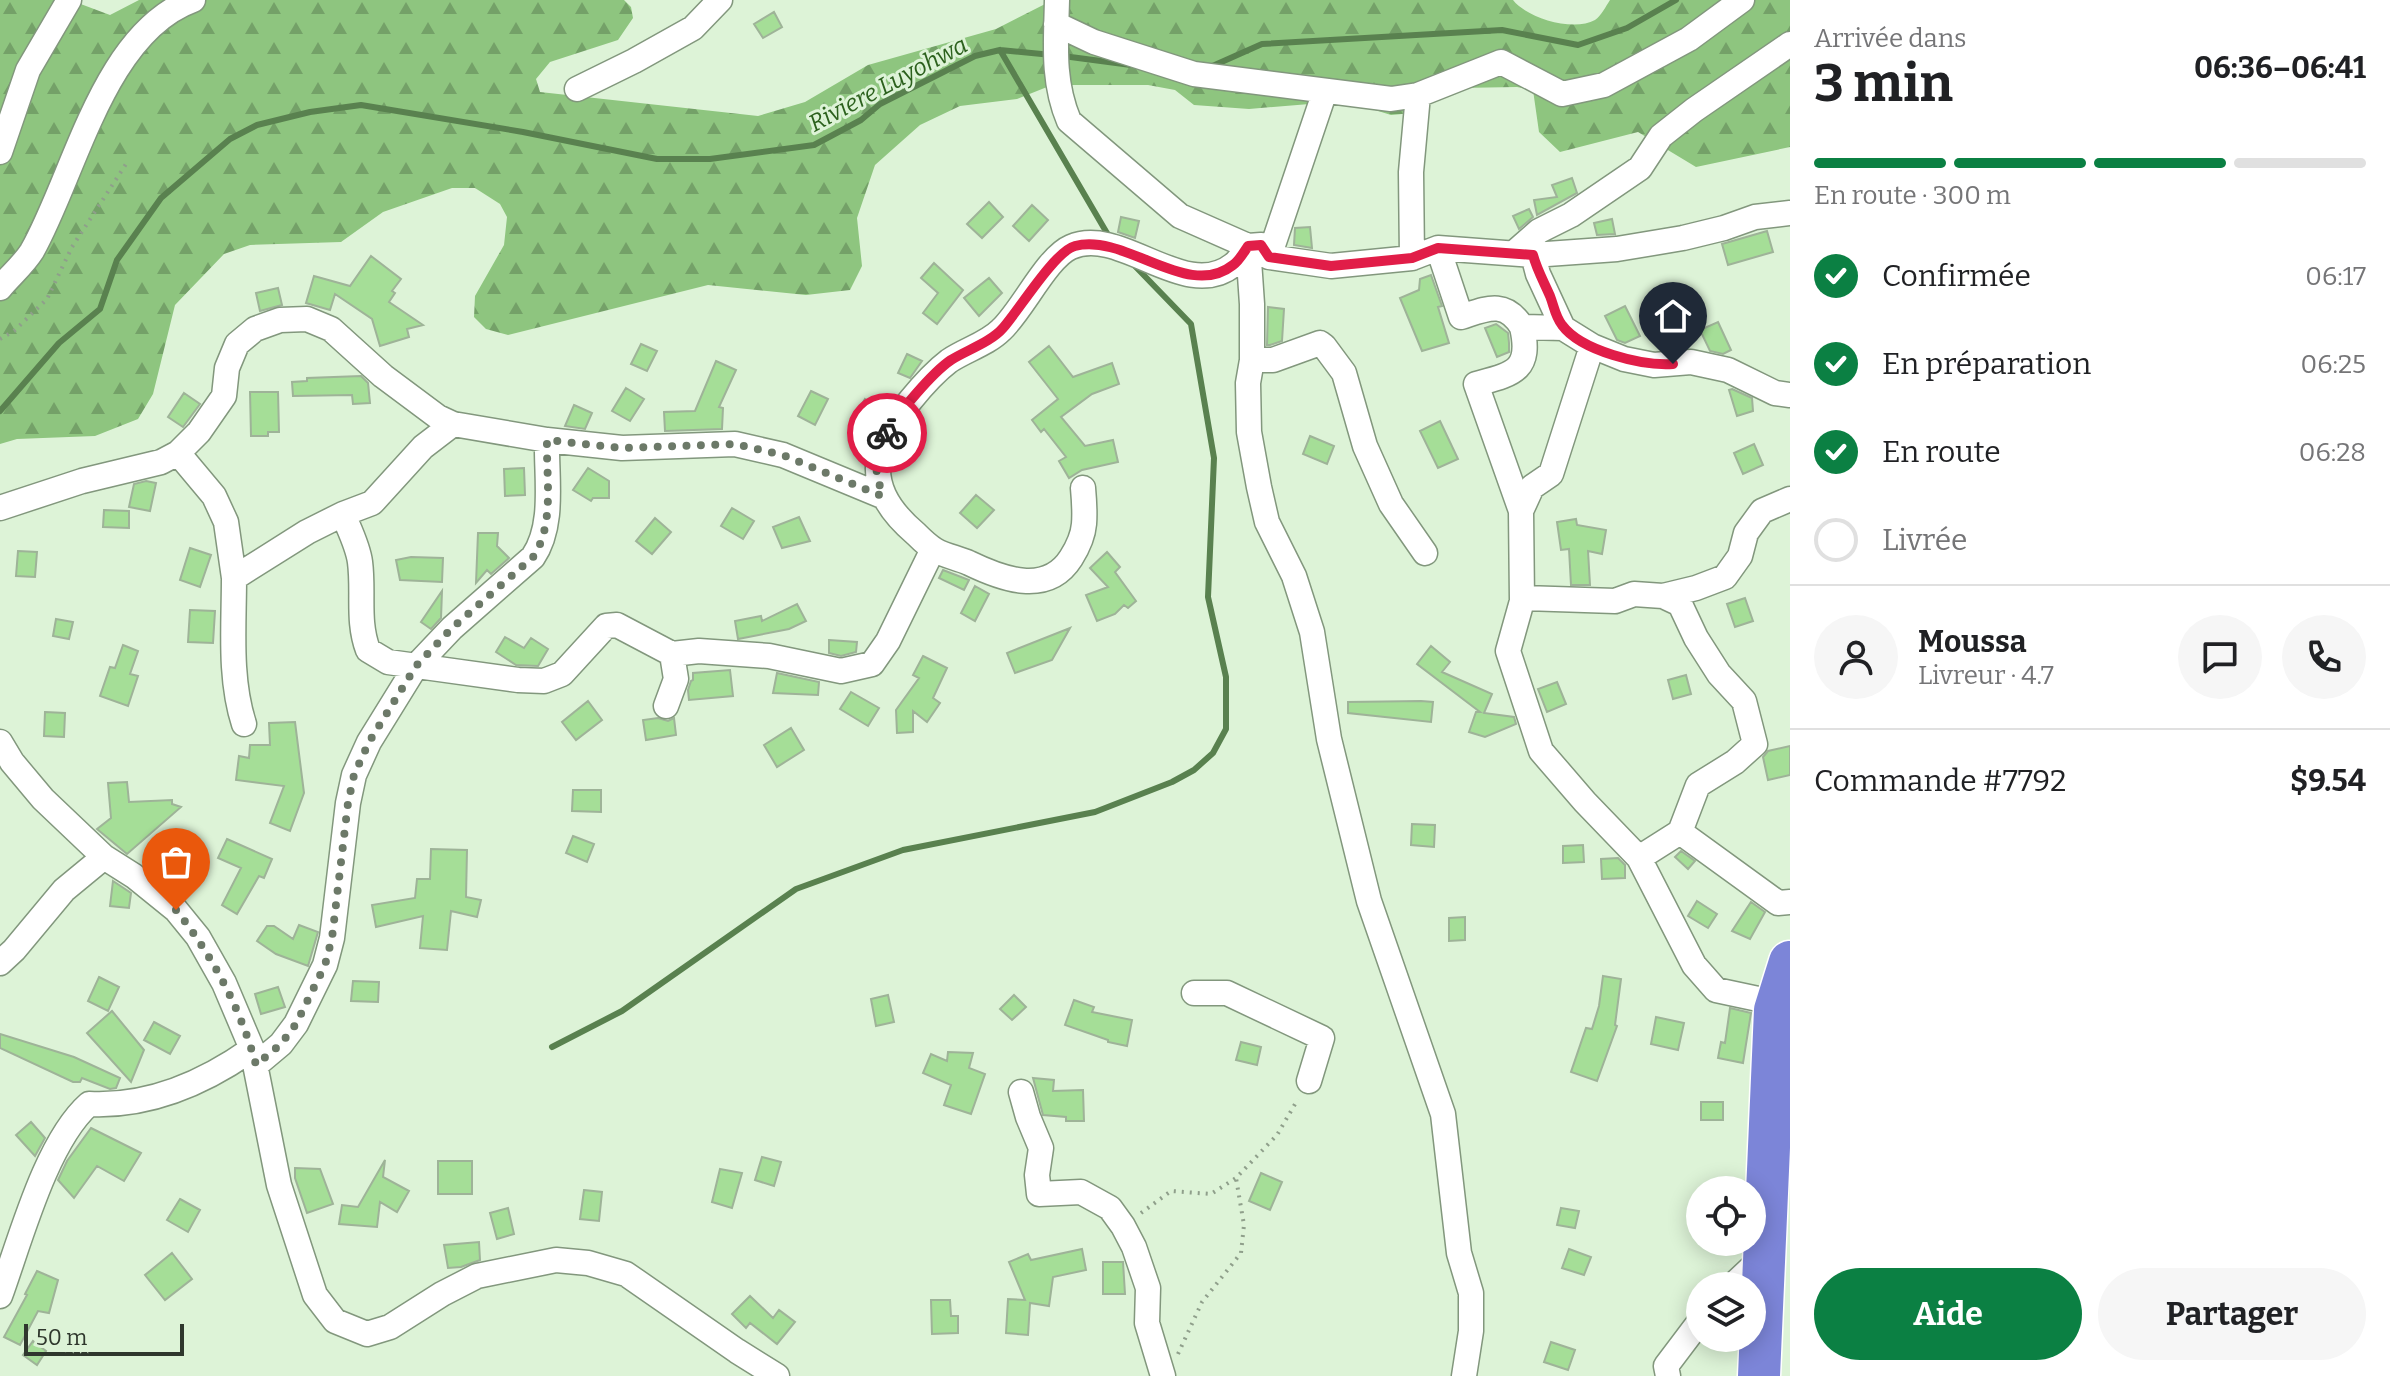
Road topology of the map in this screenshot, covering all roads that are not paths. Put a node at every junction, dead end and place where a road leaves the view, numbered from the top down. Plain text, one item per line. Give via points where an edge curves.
1 (69, 0) edge
2 (193, 0) edge
3 (720, 0) edge
4 (1742, 0) edge
5 (1056, 12) edge
6 (1790, 44) edge
7 (577, 89) dead end
8 (1325, 91) junction
9 (1418, 95) junction
10 (0, 152) edge
11 (1790, 213) edge
12 (1438, 248) junction
13 (1258, 251) junction
14 (1523, 254) junction
15 (1412, 258) junction
16 (0, 288) edge
17 (1522, 327) junction
18 (1563, 328) junction
19 (1592, 346) junction
20 (1252, 360) junction
21 (1790, 395) edge
22 (453, 424) junction
23 (547, 440) junction
24 (178, 453) junction
25 (1083, 488) dead end
26 (882, 496) junction
27 (1790, 499) edge
28 (3, 504) edge
29 (1521, 511) junction
30 (343, 514) junction
31 (933, 549) junction
32 (1425, 553) dead end
33 (234, 578) junction
34 (1663, 596) junction
35 (1522, 598) junction
36 (672, 654) junction
37 (416, 666) junction
38 (666, 706) dead end
39 (244, 724) dead end
40 (0, 742) edge
41 (1680, 832) junction
42 (104, 857) junction
43 (1639, 858) junction
44 (1790, 902) edge
45 (1790, 962) edge
46 (0, 963) edge
47 (1194, 993) dead end
48 (1777, 1003) junction
49 (254, 1057) junction
50 (1309, 1081) dead end
51 (1021, 1092) dead end
52 (1766, 1234) edge
53 (1764, 1256) edge
54 (1765, 1256) edge
55 (1747, 1272) edge
56 (0, 1296) edge
57 (1686, 1340) edge
58 (1168, 1369) edge
59 (777, 1376) edge
60 (1464, 1376) edge
61 (1668, 1376) edge
62 (1759, 1376) edge

1 - 10 street via 28,70
2 - 16 street via 148,28 117,69 31,254
3 - 7 street via 693,28
4 - 9 street via 1689,39 1604,85 1562,94 1501,62
5 - 8 street via 1094,42 1194,74
5 - 13 street via 1054,55 1060,101 1069,121 1180,216
6 - 14 street via 1661,136 1640,168 1539,231
8 - 9 street via 1391,99
8 - 13 street
9 - 15 street via 1411,172
11 - 14 street via 1617,249
12 - 14 street
12 - 15 street
12 - 17 street via 1461,317 1504,309
13 - 15 street via 1331,266
13 - 20 street
13 - 26 street via 1208,276 1181,273 1115,247 1070,247 1001,331 947,362 895,419 876,468
14 - 18 street
17 - 18 street
17 - 29 street via 1527,348 1521,363 1507,375 1476,384
18 - 19 street
19 - 21 street via 1654,365 1691,362 1728,370
19 - 29 street via 1551,474 1532,487
20 - 32 street via 1273,360 1324,346 1344,373 1365,446 1391,504
20 - 60 street via 1249,432 1267,522 1294,576 1312,632 1329,739 1369,901 1443,1114 1459,1253 1471,1293
22 - 23 street
22 - 24 street via 383,376 331,329 307,319 280,320 255,329 237,344 224,396
22 - 30 street via 423,447 372,503
23 - 26 street via 622,448 735,444 783,455
23 - 37 street via 547,514 541,546
24 - 28 street
24 - 33 street via 214,496 226,522
25 - 31 street via 1079,546 1049,579 996,577
26 - 31 street via 900,521
27 - 34 street via 1762,511 1725,577
29 - 35 street
30 - 33 street
30 - 37 street via 360,557 360,630 368,650 388,662
31 - 36 street via 872,664 841,671 769,656
33 - 39 street via 237,703
34 - 35 street via 1634,594 1615,601
34 - 41 street via 1680,604 1719,674 1744,701 1755,744 1698,785
35 - 43 street via 1508,651 1541,751
36 - 37 street via 617,625 606,626 562,674 544,681
36 - 38 street via 676,679
37 - 49 street via 354,775 325,965 281,1044
40 - 42 street via 43,799
41 - 43 street
41 - 44 street via 1778,903
42 - 46 street via 64,890
42 - 49 street via 176,910 198,937 224,983
43 - 48 street via 1694,965 1716,990
45 - 48 highway
47 - 50 street via 1227,993 1322,1038
48 - 52 highway
49 - 56 street via 177,1091 111,1105 89,1104 74,1117 50,1162
49 - 59 street via 279,1185 315,1295 335,1321 367,1334 390,1327 477,1276 556,1260 588,1263 626,1274
51 - 58 street via 1041,1148 1039,1194 1081,1192 1110,1208 1134,1247 1148,1288 1147,1323
53 - 55 street
54 - 62 highway
57 - 61 street via 1666,1366

